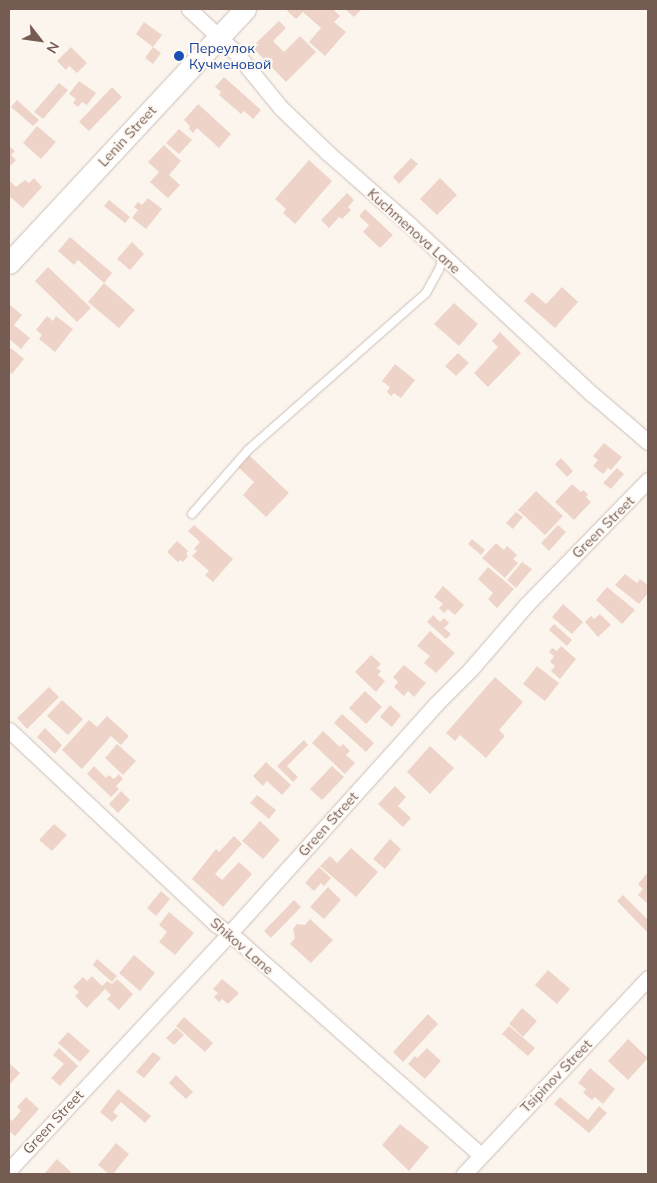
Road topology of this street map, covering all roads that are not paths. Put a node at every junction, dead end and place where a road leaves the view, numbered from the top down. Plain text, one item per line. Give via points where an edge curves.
1 (190, 9) edge
2 (245, 9) edge
3 (219, 37) junction
4 (443, 256) junction
5 (9, 263) edge
6 (648, 442) edge
7 (648, 480) edge
8 (192, 514) dead end
9 (9, 730) edge
10 (228, 934) junction
11 (648, 978) edge
12 (481, 1155) junction
13 (9, 1170) edge
14 (464, 1174) edge

1 - 3 street, Kuchmenova Lane
2 - 3 street, Lenin Street
3 - 4 street, Kuchmenova Lane via 281,108
3 - 5 street, Lenin Street
4 - 6 street, Kuchmenova Lane
4 - 8 lane via 426,292 248,450
7 - 10 street, Green Street via 527,604
9 - 10 street, Shikov Lane
10 - 12 street, Shikov Lane
10 - 13 street, Green Street
11 - 12 street, Tsipinov Street
12 - 14 street, Tsipinov Street

